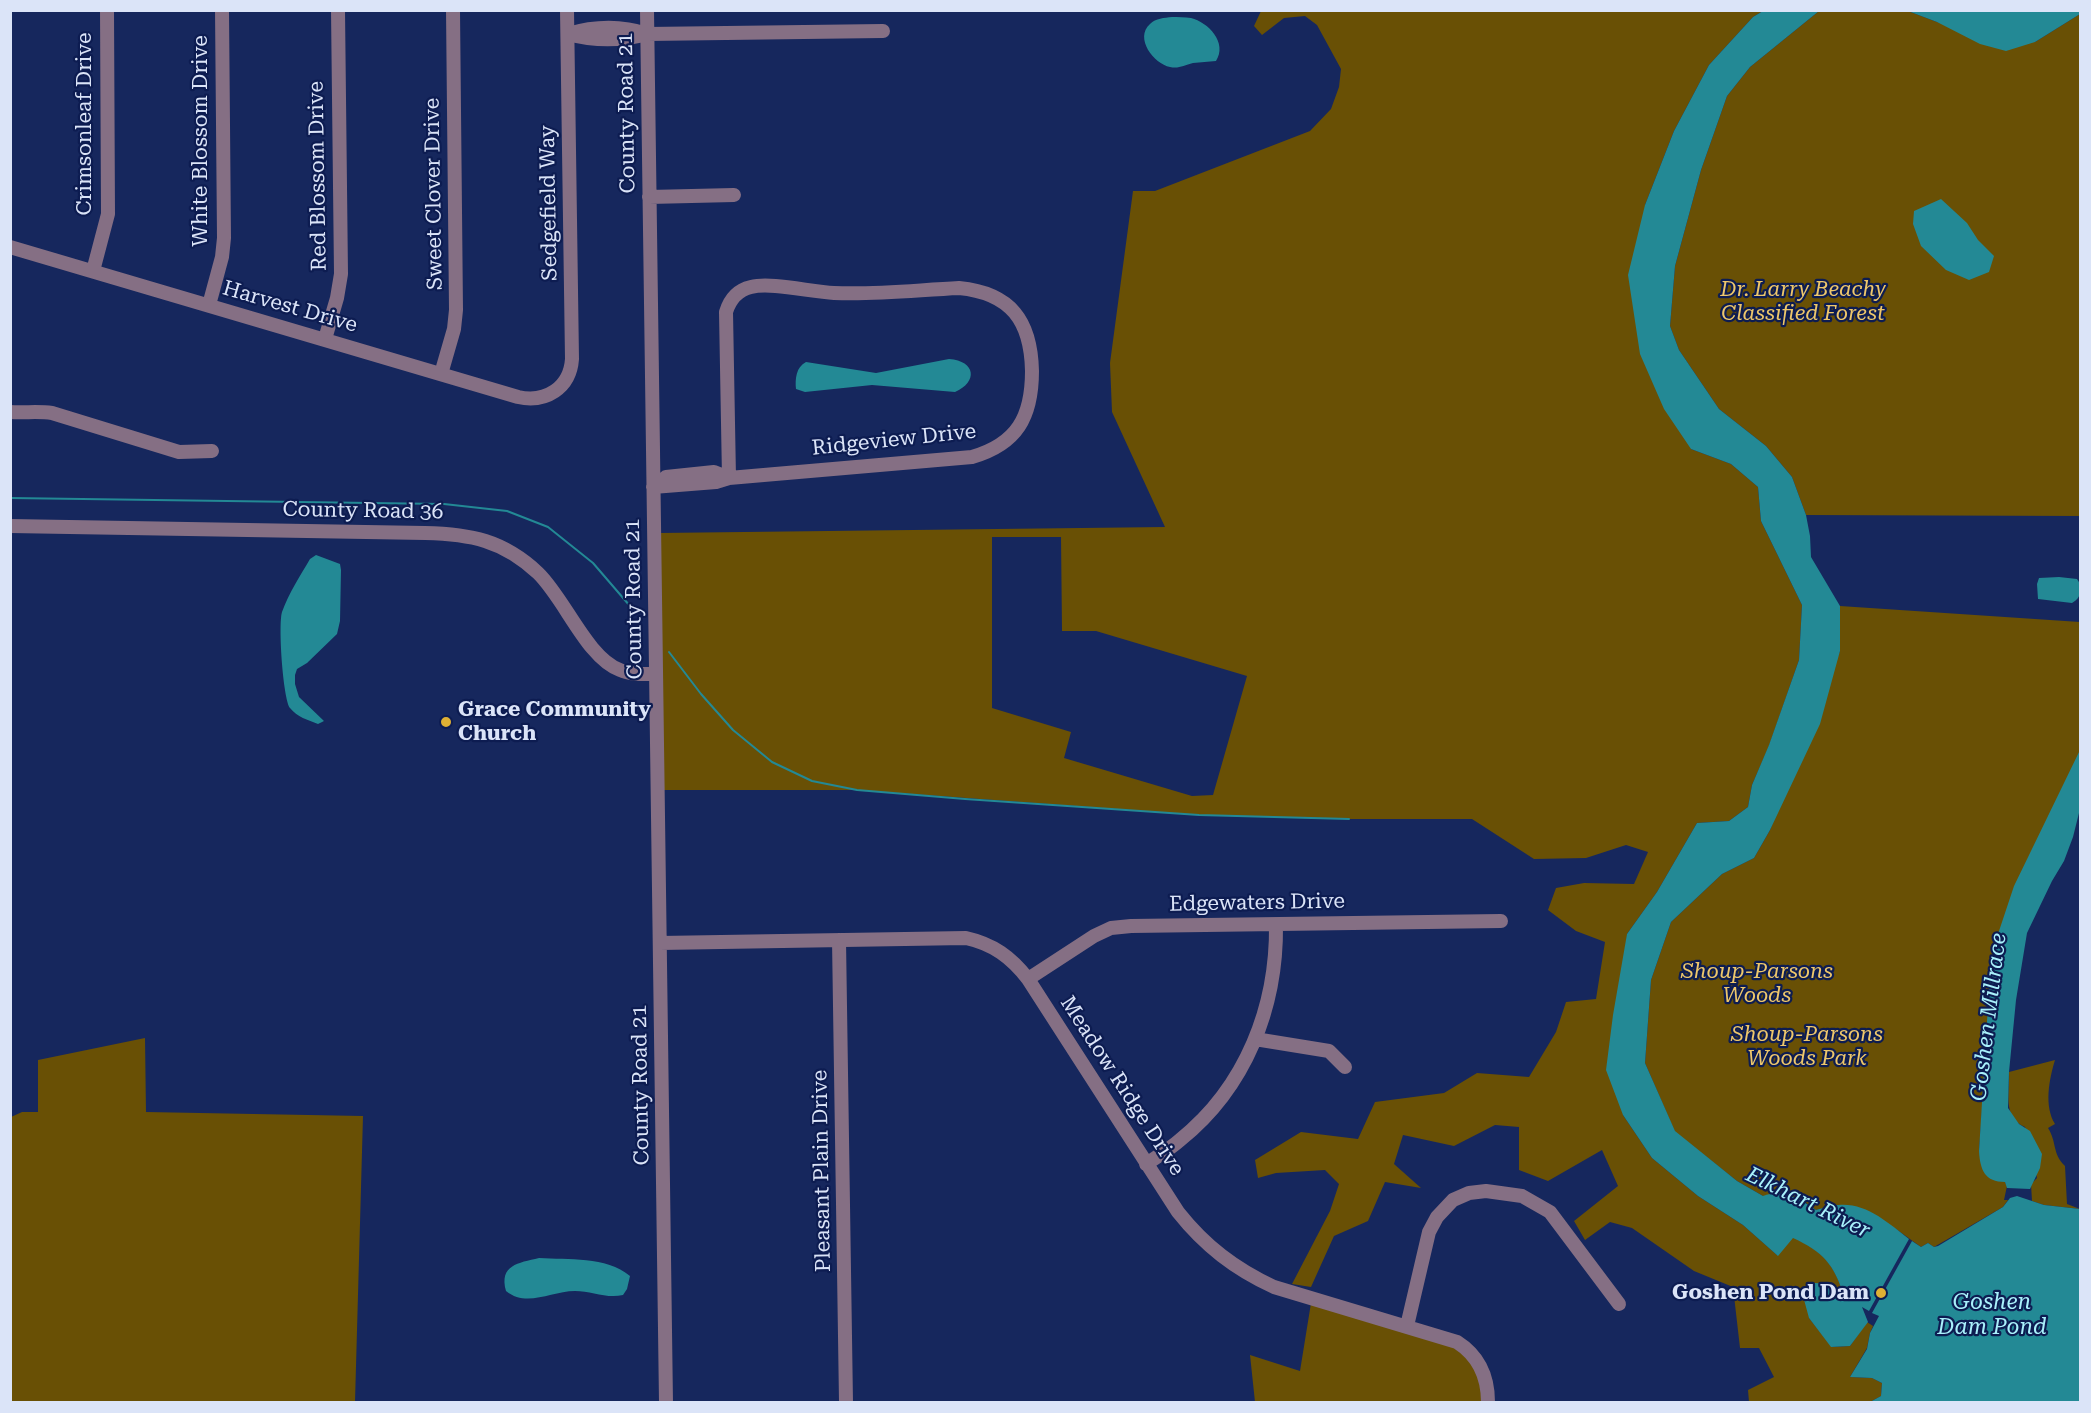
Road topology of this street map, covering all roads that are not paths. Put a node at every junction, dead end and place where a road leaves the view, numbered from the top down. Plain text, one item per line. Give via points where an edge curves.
1 (107, 10) edge
2 (222, 10) edge
3 (338, 10) edge
4 (453, 10) edge
5 (567, 10) edge
6 (647, 10) edge
7 (883, 31) dead end
8 (567, 34) junction
9 (647, 34) junction
10 (734, 195) dead end
11 (649, 196) junction
12 (10, 247) edge
13 (93, 272) junction
14 (209, 305) junction
15 (325, 339) junction
16 (441, 374) junction
17 (557, 391) joint
18 (10, 412) edge
19 (212, 451) dead end
20 (729, 478) junction
21 (653, 482) junction
22 (10, 526) edge
23 (656, 674) junction
24 (1501, 921) dead end
25 (1276, 925) junction
26 (840, 940) junction
27 (660, 943) junction
28 (1028, 979) junction
29 (1255, 1039) junction
30 (1345, 1067) dead end
31 (1146, 1164) junction
32 (1619, 1304) dead end
33 (1407, 1326) junction
34 (666, 1402) edge
35 (846, 1402) edge
36 (1488, 1402) edge

1 - 13 street, Crimsonleaf Drive via 108,214
2 - 14 street, White Blossom Drive via 224,238
3 - 15 street, Red Blossom Drive via 341,273
4 - 16 street, Sweet Clover Drive via 456,310
5 - 8 street, Sedgefield Way
6 - 9 street, County Road 21
7 - 9 street
8 - 9 street via 588,28 628,28
8 - 17 street, Sedgefield Way via 572,359 569,375
9 - 11 street, County Road 21
10 - 11 street
11 - 21 street, County Road 21
12 - 13 street, Harvest Drive
13 - 14 street, Harvest Drive
14 - 15 street, Harvest Drive
15 - 16 street, Harvest Drive
16 - 17 street, Harvest Drive via 528,399
18 - 19 street via 52,413 179,452
20 - 20 street, Ridgeview Drive via 726,322 728,305 745,289 762,286 857,294 972,289 996,297 1017,316 1030,340 1032,390 1026,414 1008,439 995,448 972,457
20 - 21 street, Ridgeview Drive via 716,482
21 - 23 street, County Road 21
22 - 23 street, County Road 36 via 413,532 477,537 498,545 538,573 605,662 631,674
23 - 27 street, County Road 21
24 - 25 street, Edgewaters Drive
25 - 28 street, Edgewaters Drive via 1111,928
25 - 29 street via 1274,975
26 - 27 street, Meadow Ridge Drive
26 - 28 street, Meadow Ridge Drive via 966,938 993,946
26 - 35 street, Pleasant Plain Drive
27 - 34 street, County Road 21
28 - 31 street, Meadow Ridge Drive
29 - 30 street via 1329,1051
29 - 31 street via 1234,1080 1217,1102 1180,1140
31 - 33 street, Meadow Ridge Drive via 1194,1232 1250,1276 1299,1296
32 - 33 street via 1550,1212 1522,1196 1486,1191 1453,1200 1437,1217 1429,1232
33 - 36 street, Meadow Ridge Drive via 1466,1348 1481,1367

